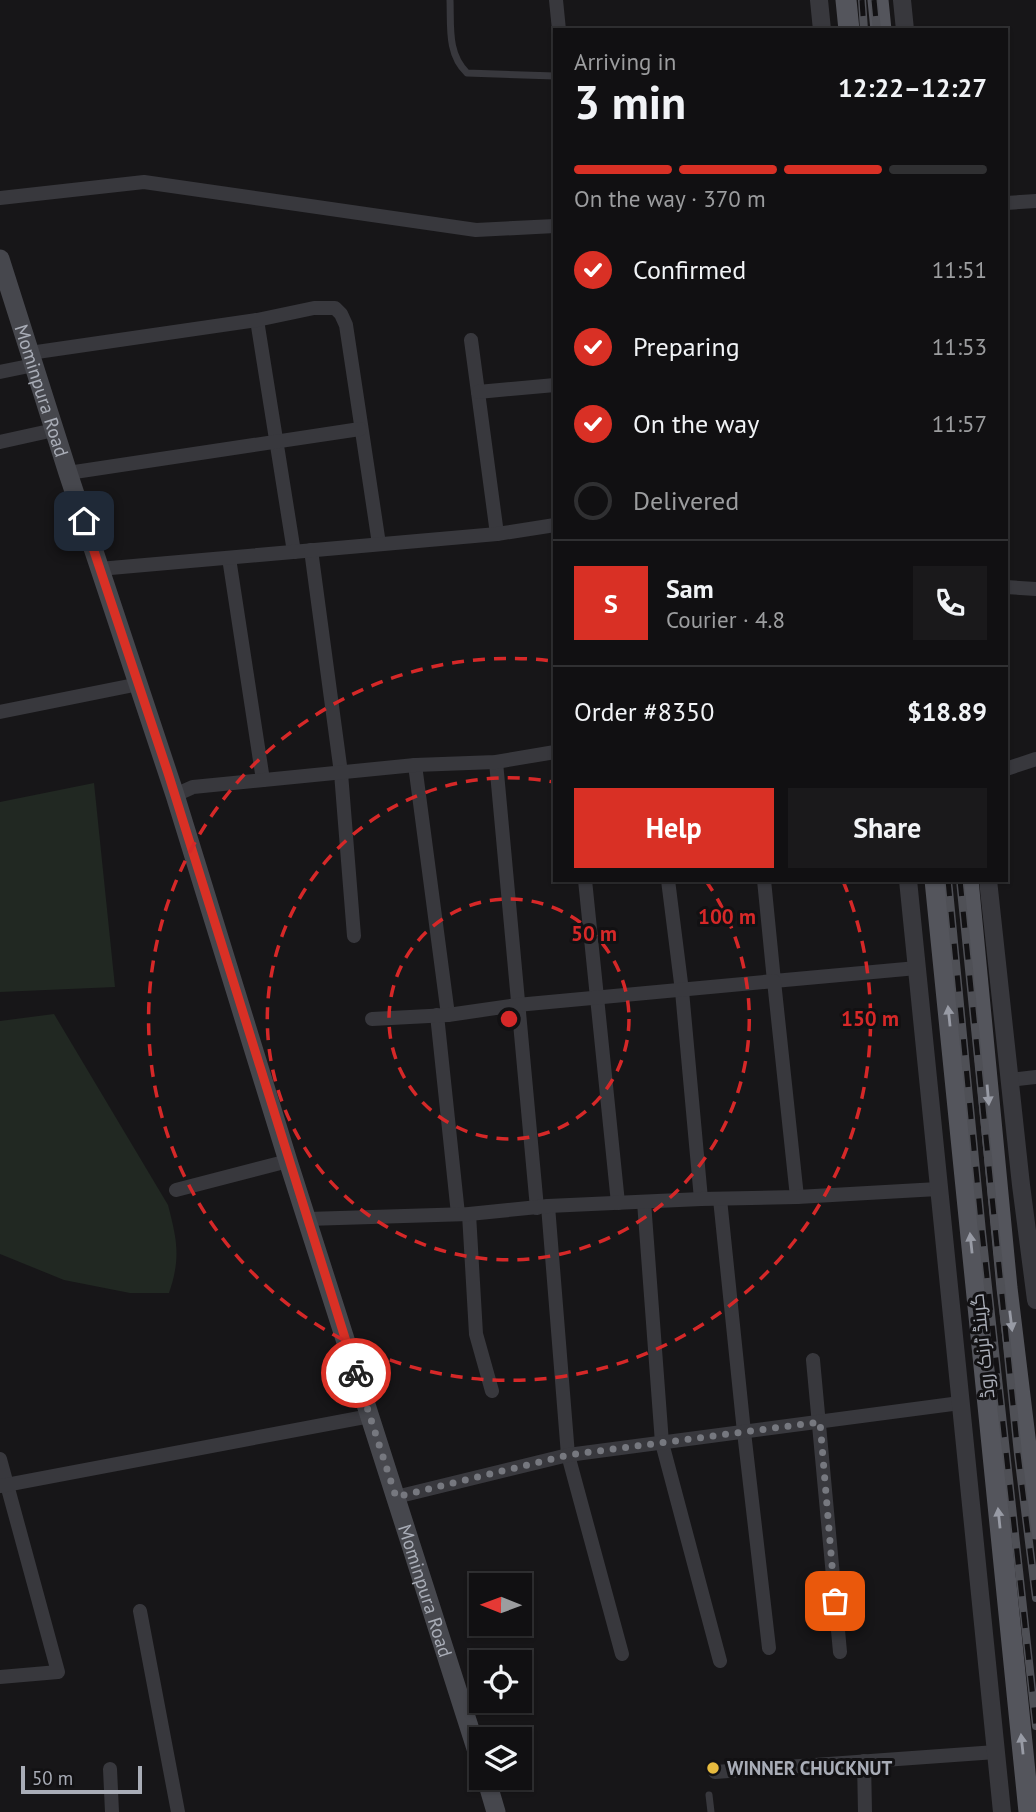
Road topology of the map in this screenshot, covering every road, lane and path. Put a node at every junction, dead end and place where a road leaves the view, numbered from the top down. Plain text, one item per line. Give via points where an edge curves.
1 (450, 0) edge
2 (556, 0) edge
3 (819, 0) edge
4 (846, 0) edge
5 (878, 0) edge
6 (902, 0) edge
7 (559, 28) edge
8 (822, 28) edge
9 (849, 28) edge
10 (881, 28) edge
11 (905, 28) edge
12 (553, 76) edge
13 (0, 198) edge
14 (1036, 201) edge
15 (1008, 203) edge
16 (553, 226) edge
17 (0, 259) edge
18 (4, 288) edge
19 (257, 320) junction
20 (471, 340) dead end
21 (32, 359) junction
22 (0, 372) edge
23 (553, 385) edge
24 (478, 392) junction
25 (360, 429) junction
26 (54, 430) junction
27 (0, 442) edge
28 (276, 442) junction
29 (68, 474) junction
30 (553, 525) edge
31 (497, 534) junction
32 (379, 544) junction
33 (311, 550) junction
34 (295, 552) junction
35 (229, 558) junction
36 (99, 569) junction
37 (1008, 587) edge
38 (1036, 589) edge
39 (139, 684) junction
40 (0, 712) edge
41 (553, 752) edge
42 (1036, 759) edge
43 (496, 762) junction
44 (415, 765) junction
45 (1008, 768) edge
46 (341, 773) junction
47 (263, 780) junction
48 (175, 795) junction
49 (585, 882) edge
50 (668, 882) edge
51 (764, 882) edge
52 (908, 882) edge
53 (935, 882) edge
54 (968, 882) edge
55 (988, 882) edge
56 (354, 936) dead end
57 (917, 968) junction
58 (774, 981) junction
59 (682, 991) junction
60 (597, 998) junction
61 (517, 1006) junction
62 (442, 1015) junction
63 (372, 1019) dead end
64 (1036, 1077) edge
65 (1010, 1080) junction
66 (288, 1161) junction
67 (1029, 1184) edge
68 (938, 1189) junction
69 (176, 1190) dead end
70 (797, 1197) junction
71 (701, 1199) junction
72 (720, 1199) junction
73 (644, 1202) junction
74 (618, 1203) junction
75 (543, 1207) junction
76 (463, 1214) junction
77 (307, 1219) junction
78 (1007, 1288) junction
79 (976, 1291) junction
80 (1036, 1300) edge
81 (813, 1360) dead end
82 (492, 1391) dead end
83 (961, 1403) junction
84 (370, 1416) junction
85 (820, 1422) junction
86 (744, 1432) junction
87 (662, 1443) junction
88 (568, 1455) junction
89 (0, 1460) edge
90 (3, 1485) edge
91 (396, 1497) junction
92 (1036, 1529) edge
93 (140, 1611) dead end
94 (769, 1648) dead end
95 (839, 1652) dead end
96 (622, 1654) dead end
97 (720, 1661) dead end
98 (0, 1677) edge
99 (469, 1727) edge
100 (996, 1752) junction
101 (864, 1761) junction
102 (110, 1769) dead end
103 (715, 1772) dead end
104 (490, 1790) edge
105 (709, 1795) dead end
106 (112, 1812) edge
107 (178, 1812) edge
108 (496, 1812) edge
109 (710, 1812) edge
110 (865, 1812) edge
111 (1002, 1812) edge
112 (1029, 1812) edge

1 - 12 lane via 452,52 467,73
2 - 7 street
3 - 8 street
4 - 9 main road
5 - 10 main road
6 - 11 street
13 - 16 street via 144,182 476,230
14 - 15 street
17 - 18 main road, Mominpura Road
18 - 21 main road, Mominpura Road
19 - 21 street
19 - 25 street via 325,307 341,314
19 - 28 street
20 - 24 street
21 - 22 street
21 - 26 main road, Mominpura Road
23 - 24 street
24 - 31 street
25 - 28 street
25 - 32 street
26 - 27 street
26 - 29 main road, Mominpura Road
28 - 29 street
28 - 34 street
29 - 36 main road, Mominpura Road
30 - 31 street
31 - 32 street
32 - 33 street
33 - 34 street
33 - 46 street
34 - 35 street
35 - 36 street
35 - 47 street
36 - 39 main road, Mominpura Road
37 - 38 street
39 - 40 street
39 - 48 main road, Mominpura Road
41 - 43 street
42 - 45 street
43 - 44 street
43 - 61 street
44 - 46 street
44 - 62 street
46 - 47 street
46 - 56 street
47 - 48 street via 193,787
48 - 66 main road, Mominpura Road
49 - 60 street
50 - 59 street
51 - 58 street
52 - 57 street
79 -> 53 main road, گرینڈ ٹرنک روڈ
54 -> 78 main road, گرینڈ ٹرنک روڈ
55 - 65 street
57 - 58 street
57 - 68 street
58 - 59 street
58 - 70 street
59 - 60 street
59 - 71 street
60 - 61 street
60 - 74 street
61 - 62 street
61 - 75 street
62 - 63 street
62 - 76 street
64 - 65 street
65 - 67 street
66 - 69 street
66 - 77 main road, Mominpura Road
67 - 80 street
68 - 70 street
68 - 83 street
70 - 72 street
71 - 72 street
71 - 73 street
72 - 86 street
73 - 74 street
73 - 87 street
74 - 75 street
75 - 76 street
75 - 88 street
76 - 77 street
76 - 82 street via 476,1334
77 - 84 main road, Mominpura Road
78 - 79 main road
78 -> 92 main road, گرینڈ ٹرنک روڈ
112 -> 79 main road, گرینڈ ٹرنک روڈ
81 - 85 street
83 - 85 street
83 - 100 street
84 - 90 street
84 - 91 main road, Mominpura Road
85 - 86 street
85 - 95 street
86 - 87 street
86 - 94 street
87 - 88 street
87 - 97 street
88 - 91 street
88 - 96 street
89 - 90 street
90 - 98 street via 58,1672
91 - 99 main road, Mominpura Road
93 - 107 street
100 - 101 street
100 - 111 street
101 - 103 street
101 - 110 street
102 - 106 street
104 - 108 main road
105 - 109 lane

